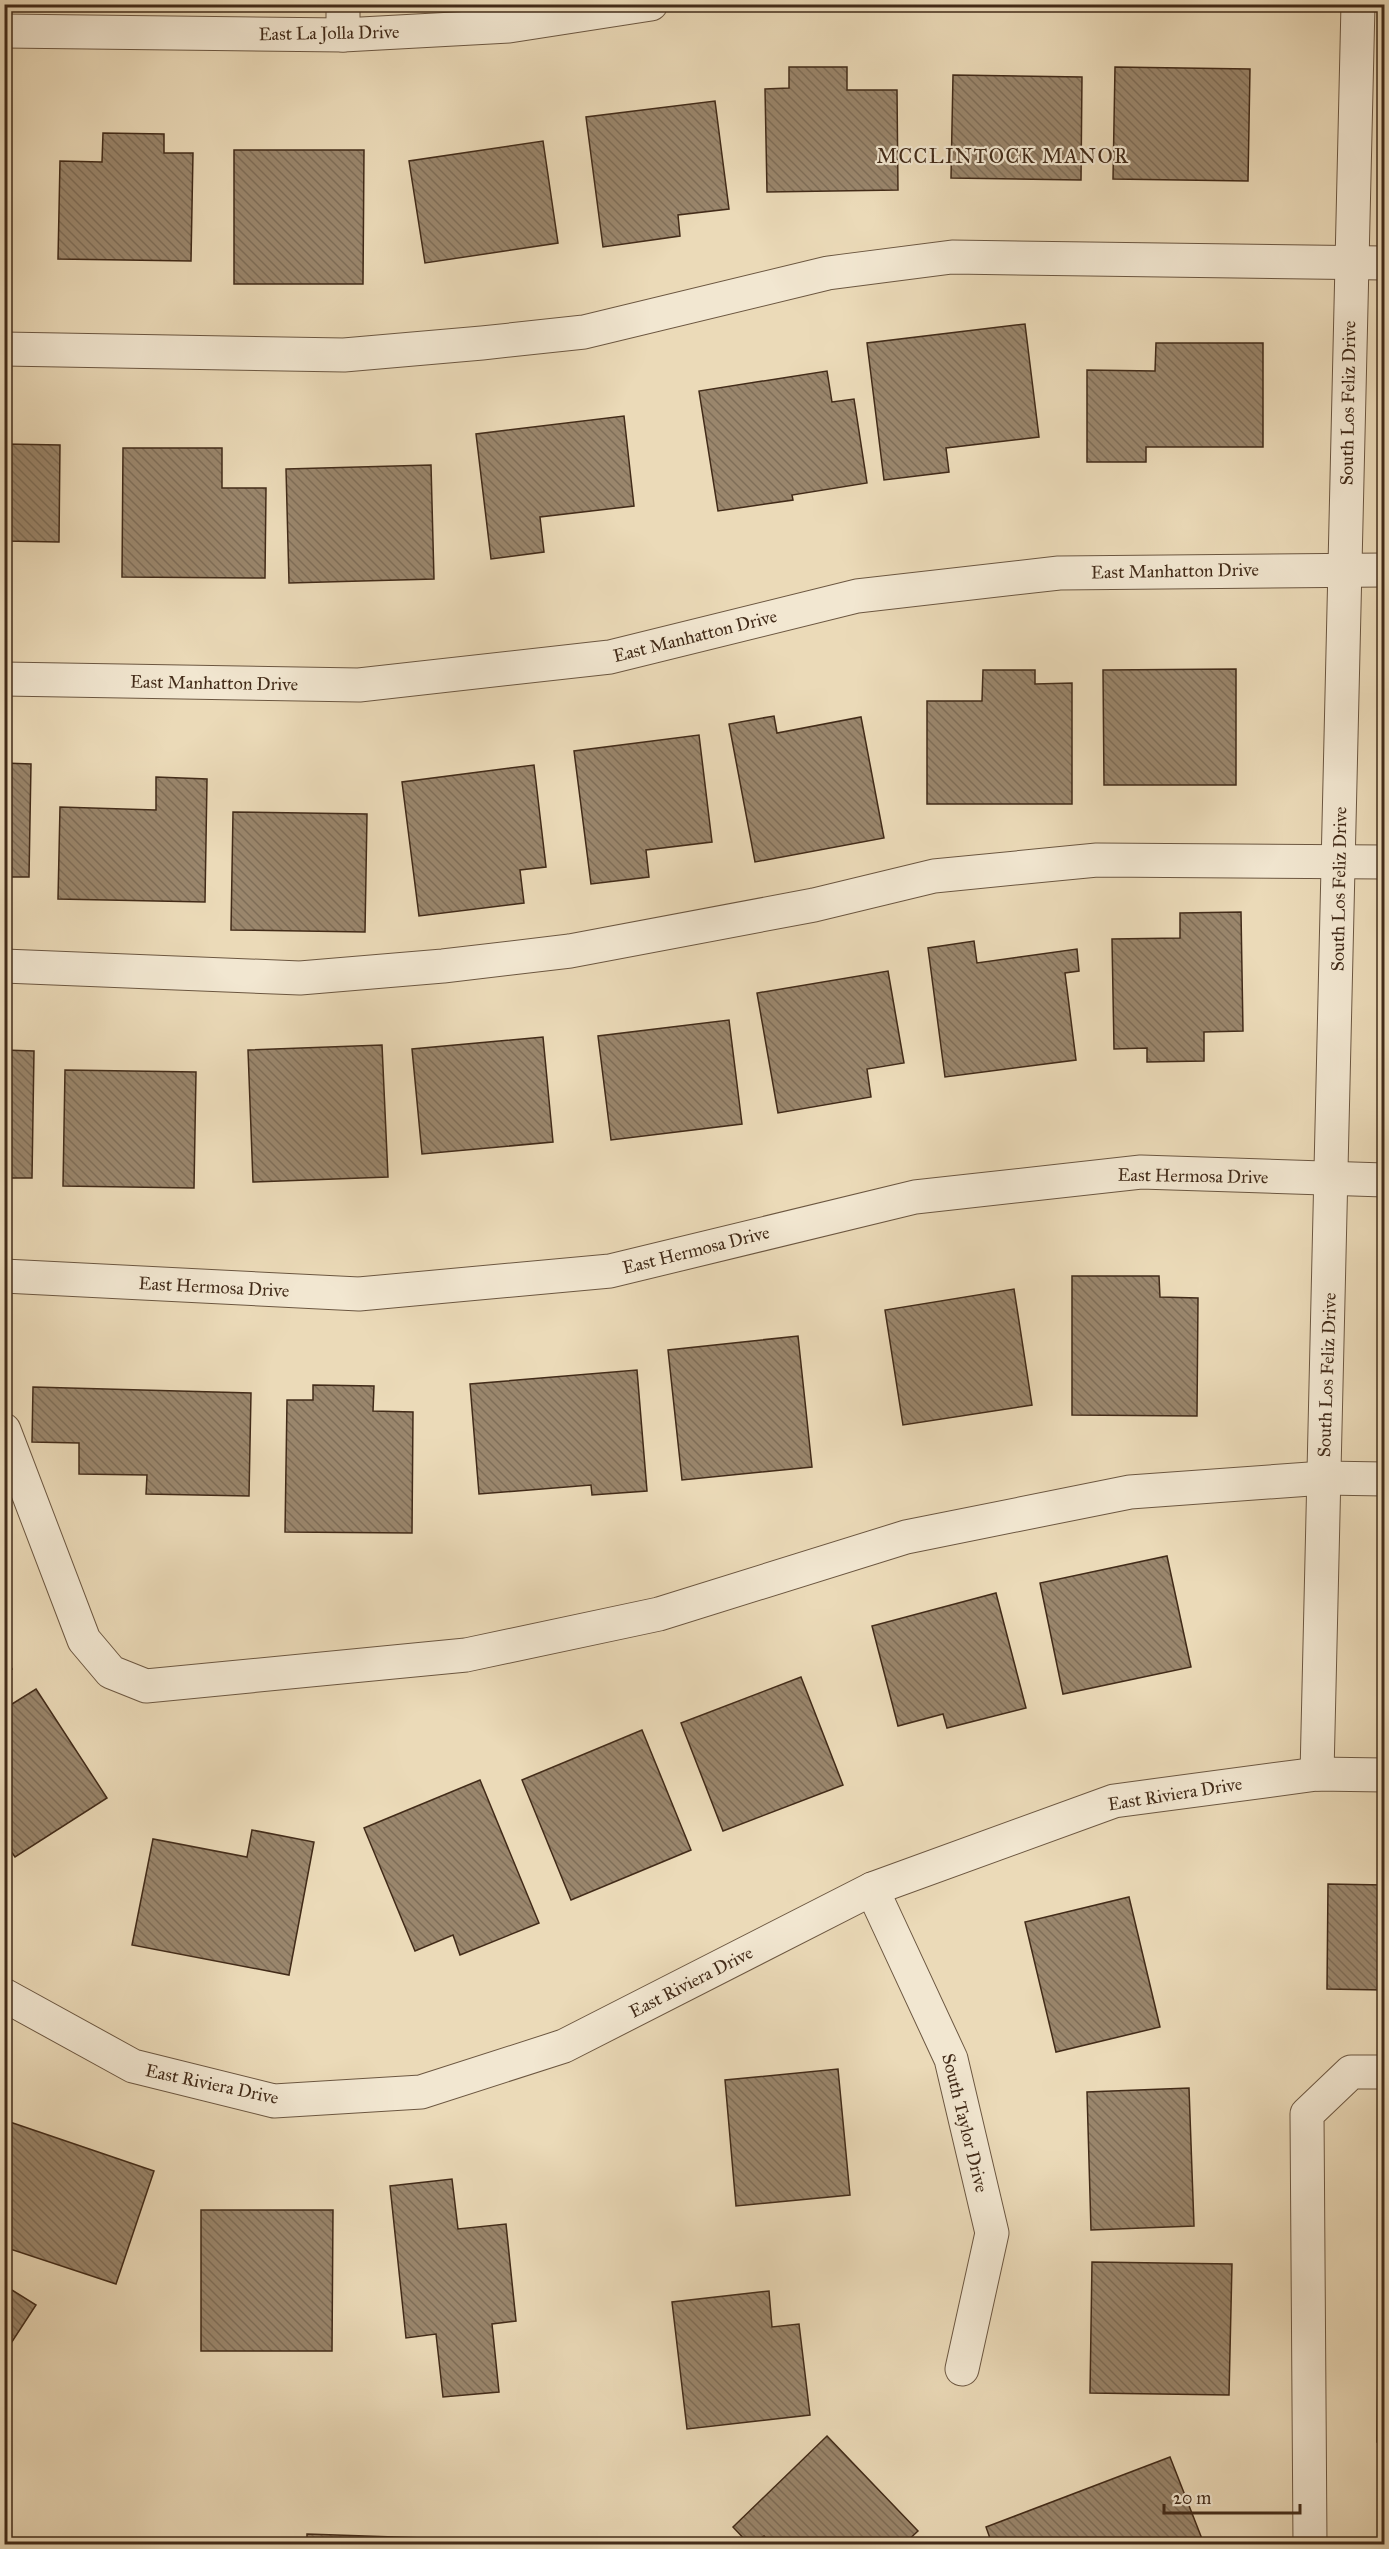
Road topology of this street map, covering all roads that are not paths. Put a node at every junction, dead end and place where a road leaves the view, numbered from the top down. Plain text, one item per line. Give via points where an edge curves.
1 (651, 4) edge
2 (1358, 4) edge
3 (343, 20) edge
4 (4, 31) edge
5 (1350, 263) junction
6 (1384, 263) edge
7 (4, 349) edge
8 (1346, 569) junction
9 (1384, 570) edge
10 (4, 679) edge
11 (1340, 861) junction
12 (1384, 862) edge
13 (4, 966) edge
14 (1333, 1179) junction
15 (1384, 1180) edge
16 (4, 1276) edge
17 (4, 1430) edge
18 (1324, 1478) junction
19 (1384, 1479) edge
20 (1317, 1774) junction
21 (1384, 1775) edge
22 (872, 1889) junction
23 (4, 1995) edge
24 (1384, 2072) edge
25 (962, 2368) dead end
26 (1310, 2544) edge

1 - 3 street, East La Jolla Drive via 509,26
2 - 5 street, South Los Feliz Drive
3 - 4 street, East La Jolla Drive
5 - 6 street
5 - 7 street via 952,257 828,273 584,332 482,343 344,355
5 - 8 street, South Los Feliz Drive
8 - 9 street, East Manhatton Drive
8 - 10 street, East Manhatton Drive via 1059,573 856,596 610,657 359,685
8 - 11 street, South Los Feliz Drive
11 - 12 street
11 - 13 street via 1097,860 934,876 814,905 582,949 300,978
11 - 14 street, South Los Feliz Drive
14 - 15 street, East Hermosa Drive
14 - 16 street, East Hermosa Drive via 1141,1172 915,1197 610,1271 359,1294
14 - 18 street, South Los Feliz Drive
17 - 18 street via 84,1640 111,1672 146,1686 466,1655 659,1614 906,1537 1130,1492
18 - 19 street
18 - 20 street, South Los Feliz Drive
20 - 21 street, East Riviera Drive
20 - 22 street, East Riviera Drive via 1114,1801
22 - 23 street, East Riviera Drive via 564,2046 421,2092 274,2101 133,2066
22 - 25 street, South Taylor Drive via 951,2059 992,2233
24 - 26 street via 1351,2072 1307,2114

